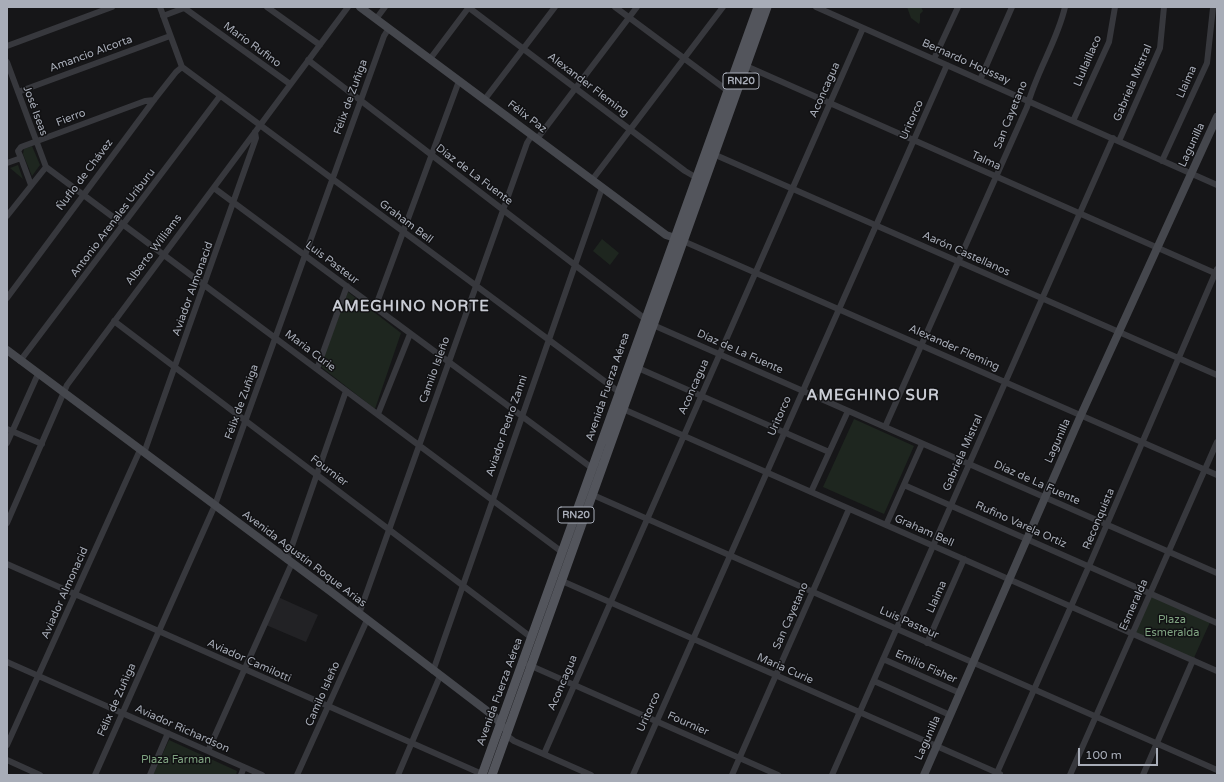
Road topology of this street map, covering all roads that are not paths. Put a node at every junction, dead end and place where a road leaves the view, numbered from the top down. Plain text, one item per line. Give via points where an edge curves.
1 (112, 7) edge
2 (160, 7) edge
3 (184, 7) edge
4 (267, 7) edge
5 (348, 7) edge
6 (360, 7) edge
7 (385, 7) edge
8 (468, 7) edge
9 (555, 7) edge
10 (615, 7) edge
11 (637, 7) edge
12 (723, 7) edge
13 (758, 7) edge
14 (767, 7) edge
15 (816, 7) edge
16 (958, 7) edge
17 (1012, 7) edge
18 (1065, 7) edge
19 (1115, 7) edge
20 (1164, 7) edge
21 (1212, 8) edge
22 (163, 16) junction
23 (376, 18) junction
24 (629, 18) junction
25 (389, 28) junction
26 (863, 28) junction
27 (170, 36) junction
28 (320, 45) junction
29 (7, 46) edge
30 (523, 49) junction
31 (430, 59) junction
32 (683, 59) junction
33 (934, 59) junction
34 (308, 60) junction
35 (7, 62) edge
36 (947, 65) junction
37 (746, 66) junction
38 (182, 67) junction
39 (980, 80) junction
40 (459, 81) junction
41 (290, 84) junction
42 (576, 88) junction
43 (728, 91) junction
44 (18, 92) junction
45 (220, 96) junction
46 (485, 99) junction
47 (154, 100) junction
48 (360, 101) junction
49 (1028, 101) junction
50 (830, 103) junction
51 (1073, 121) junction
52 (1216, 121) edge
53 (260, 125) junction
54 (630, 130) junction
55 (255, 132) junction
56 (535, 137) junction
57 (914, 140) junction
58 (1116, 140) junction
59 (36, 142) junction
60 (710, 153) junction
61 (432, 155) junction
62 (21, 158) junction
63 (1162, 161) junction
64 (7, 163) edge
65 (46, 167) junction
66 (1191, 174) junction
67 (996, 176) junction
68 (697, 178) junction
69 (332, 179) junction
70 (592, 180) junction
71 (31, 185) junction
72 (1217, 185) edge
73 (214, 188) junction
74 (602, 188) junction
75 (793, 188) junction
76 (83, 195) junction
77 (234, 202) junction
78 (503, 210) junction
79 (1080, 214) junction
80 (7, 216) edge
81 (124, 225) junction
82 (876, 225) junction
83 (403, 232) junction
84 (679, 239) junction
85 (1157, 248) junction
86 (163, 255) junction
87 (305, 255) junction
88 (958, 261) junction
89 (574, 265) junction
90 (756, 271) junction
91 (1216, 272) edge
92 (205, 285) junction
93 (346, 286) junction
94 (476, 286) junction
95 (7, 298) edge
96 (1043, 298) junction
97 (375, 308) junction
98 (839, 308) junction
99 (646, 318) junction
100 (114, 321) junction
101 (654, 325) junction
102 (1119, 332) junction
103 (410, 334) junction
104 (275, 337) junction
105 (548, 340) junction
106 (922, 345) junction
107 (7, 350) edge
108 (719, 354) junction
109 (1178, 358) junction
110 (20, 361) junction
111 (449, 363) junction
112 (175, 368) junction
113 (638, 368) junction
114 (317, 369) junction
115 (38, 374) junction
116 (1217, 375) edge
117 (1006, 382) junction
118 (346, 391) junction
119 (802, 391) junction
120 (619, 392) junction
121 (64, 393) junction
122 (701, 395) junction
123 (623, 409) junction
124 (848, 410) junction
125 (378, 414) junction
126 (1082, 415) junction
127 (521, 417) junction
128 (246, 421) junction
129 (885, 427) junction
130 (10, 430) edge
131 (784, 432) junction
132 (683, 436) junction
133 (1142, 442) junction
134 (1217, 442) edge
135 (7, 443) edge
136 (42, 444) junction
137 (419, 444) junction
138 (922, 444) junction
139 (142, 452) junction
140 (829, 452) junction
141 (969, 464) junction
142 (592, 468) junction
143 (1205, 470) junction
144 (766, 472) junction
145 (318, 475) junction
146 (1217, 475) edge
147 (904, 485) junction
148 (811, 492) junction
149 (593, 495) junction
150 (1045, 498) junction
151 (492, 501) junction
152 (215, 505) junction
153 (951, 506) junction
154 (849, 509) junction
155 (647, 519) junction
156 (8, 520) edge
157 (886, 525) junction
158 (1107, 525) junction
159 (389, 530) junction
160 (1027, 539) junction
161 (933, 546) junction
162 (562, 552) junction
163 (1169, 552) junction
164 (729, 555) junction
165 (964, 559) junction
166 (289, 562) junction
167 (7, 564) edge
168 (1089, 566) junction
169 (1217, 573) edge
170 (1010, 579) junction
171 (562, 581) junction
172 (463, 587) junction
173 (812, 592) junction
174 (1150, 593) junction
175 (75, 594) junction
176 (610, 602) junction
177 (1072, 606) junction
178 (359, 614) junction
179 (368, 620) junction
180 (1217, 623) edge
181 (896, 629) junction
182 (159, 632) junction
183 (1132, 633) junction
184 (532, 638) junction
185 (692, 639) junction
186 (927, 642) junction
187 (883, 659) junction
188 (1193, 660) junction
189 (7, 662) edge
190 (973, 663) junction
191 (528, 664) junction
192 (244, 670) junction
193 (1217, 671) edge
194 (437, 673) junction
195 (39, 676) junction
196 (776, 676) junction
197 (874, 681) junction
198 (574, 684) junction
199 (1034, 690) junction
200 (960, 693) junction
201 (328, 707) junction
202 (122, 713) junction
203 (860, 713) junction
204 (950, 715) junction
205 (1096, 717) junction
206 (656, 721) junction
207 (501, 723) junction
208 (168, 733) junction
209 (506, 735) junction
210 (411, 743) junction
211 (1156, 744) junction
212 (7, 745) edge
213 (936, 746) junction
214 (208, 751) junction
215 (544, 754) junction
216 (739, 758) junction
217 (7, 760) edge
218 (244, 767) junction
219 (1217, 770) edge
220 (998, 774) edge
221 (40, 775) edge
222 (95, 775) edge
223 (150, 775) edge
224 (241, 775) edge
225 (262, 775) edge
226 (298, 775) edge
227 (398, 775) edge
228 (482, 775) edge
229 (492, 775) edge
230 (591, 775) edge
231 (632, 775) edge
232 (732, 775) edge
233 (778, 775) edge
234 (832, 775) edge
235 (924, 775) edge
236 (1070, 775) edge
237 (1143, 775) edge

1 - 29 street
2 - 22 street
3 - 22 street
3 - 41 street, Mario Rufino
4 - 28 street
5 - 28 street, Alberto Williams
6 - 23 main road, Félix Paz
7 - 23 street
8 - 30 street, Alexander Fleming
8 - 31 street
9 - 30 street
10 - 24 street
11 - 24 street, Camilo Isleño
12 - 32 street
13 - 43 main road, Avenida Fuerza Aérea / RN20
14 - 37 main road, Avenida Fuerza Aérea / RN20
15 - 26 street, Bernardo Houssay
16 - 33 street
17 - 39 street
18 - 49 street, San Cayetano via 1060,28
19 - 51 street, Llullaillaco via 1109,42
20 - 58 street, Gabriela Mistral via 1160,48
21 - 63 street, Llaima via 1207,63
22 - 27 street
23 - 25 main road, Félix Paz
24 - 32 street
24 - 42 street, Camilo Isleño
25 - 31 main road, Félix Paz
25 - 48 street, Félix de Zuñiga
26 - 33 street, Bernardo Houssay
26 - 50 street, Aconcagua
27 - 38 street
27 - 44 street, Amancio Alcorta
28 - 34 street, Alberto Williams
30 - 42 street, Alexander Fleming
30 - 46 street
31 - 40 main road, Félix Paz
32 - 43 street
32 - 54 street
33 - 36 street, Bernardo Houssay
34 - 41 street, Alberto Williams
34 - 48 street, Díaz de La Fuente
35 - 44 street, José Iseas
36 - 39 street, Bernardo Houssay
36 - 57 street, Uritorco
37 - 50 street, Talma
37 - 60 main road, Avenida Fuerza Aérea / RN20
38 - 45 street, Graham Bell
38 - 47 street, Ñuflo de Chávez
39 - 49 street, Bernardo Houssay
40 - 46 main road, Félix Paz
40 - 61 street
41 - 53 street, Alberto Williams
42 - 54 street, Alexander Fleming
42 - 56 street, Camilo Isleño
43 - 60 main road, Avenida Fuerza Aérea / RN20
44 - 59 street, José Iseas
45 - 53 street, Graham Bell
45 - 81 street, Antonio Arenales Uriburu
46 - 56 main road, Félix Paz
47 - 59 street, Fierro via 145,101
47 - 76 street, Ñuflo de Chávez
48 - 61 street, Díaz de La Fuente
48 - 69 street, Félix de Zuñiga
49 - 51 street, Bernardo Houssay
49 - 67 street, San Cayetano
50 - 57 street, Talma
50 - 75 street, Aconcagua
51 - 58 street, Bernardo Houssay
52 - 66 main road, Lagunilla
53 - 55 street, Alberto Williams
53 - 69 street, Graham Bell
54 - 68 street, Alexander Fleming via 685,172
54 - 70 street
55 - 73 street, Alberto Williams
55 - 77 street, Aviador Almonacid via 256,138
56 - 70 main road, Félix Paz
56 - 78 street, Camilo Isleño via 527,143
57 - 67 street, Talma
57 - 82 street, Uritorco
58 - 63 street, Bernardo Houssay
58 - 79 street, Gabriela Mistral
59 - 62 street, Fierro via 19,149
59 - 65 street, José Iseas
60 - 68 main road, Avenida Fuerza Aérea / RN20
60 - 75 street, Aarón Castellanos
60 - 84 main road, Avenida Fuerza Aérea / RN20
61 - 78 street, Díaz de La Fuente
61 - 83 street
62 - 64 street
62 - 71 street
63 - 66 street, Bernardo Houssay
65 - 71 street
65 - 76 street, Maria Curie
66 - 72 street, Bernardo Houssay
66 - 85 main road, Lagunilla
67 - 79 street, Talma
67 - 88 street, San Cayetano
68 - 84 main road, Avenida Fuerza Aérea / RN20
69 - 83 street, Graham Bell
69 - 87 street, Félix de Zuñiga
70 - 74 main road, Félix Paz
71 - 80 street
73 - 77 street, Luis Pasteur
73 - 86 street, Alberto Williams
74 - 84 main road, Félix Paz via 666,235
74 - 89 street, Aviador Pedro Zanni
75 - 82 street, Aarón Castellanos
75 - 90 street, Aconcagua
76 - 81 street, Maria Curie
76 - 95 street, Ñuflo de Chávez
77 - 87 street, Luis Pasteur
77 - 92 street, Aviador Almonacid
78 - 89 street, Díaz de La Fuente
78 - 94 street, Camilo Isleño
79 - 85 street, Talma
79 - 96 street, Gabriela Mistral
81 - 86 street, Maria Curie
81 - 110 street, Antonio Arenales Uriburu
82 - 88 street, Aarón Castellanos
82 - 98 street, Uritorco
83 - 94 street, Graham Bell
83 - 97 street
84 - 90 street, Alexander Fleming
84 - 99 main road, Avenida Fuerza Aérea / RN20
84 - 101 main road, Avenida Fuerza Aérea / RN20
85 - 91 street, Talma
85 - 102 main road, Lagunilla
86 - 92 street, Maria Curie
86 - 100 street, Alberto Williams
87 - 93 street, Luis Pasteur
87 - 104 street, Félix de Zuñiga
88 - 96 street, Aarón Castellanos
88 - 106 street, San Cayetano
89 - 99 street, Díaz de La Fuente
89 - 105 street, Aviador Pedro Zanni
90 - 98 street, Alexander Fleming
90 - 108 street, Aconcagua
91 - 109 street, Reconquista
92 - 104 street, Maria Curie
92 - 112 street, Aviador Almonacid
93 - 97 street, Luis Pasteur
93 - 114 street
94 - 105 street, Graham Bell
94 - 111 street, Camilo Isleño
96 - 102 street, Aarón Castellanos
96 - 117 street, Gabriela Mistral
97 - 103 street, Luis Pasteur
98 - 106 street, Alexander Fleming
98 - 119 street, Uritorco
99 - 101 street, Díaz de La Fuente
99 - 120 main road, Avenida Fuerza Aérea / RN20
100 - 112 street, Fournier
100 - 121 street, Alberto Williams via 67,385
101 - 108 street, Díaz de La Fuente
101 - 113 main road, Avenida Fuerza Aérea / RN20
102 - 109 street, Aarón Castellanos
102 - 126 main road, Lagunilla
103 - 111 street, Luis Pasteur
103 - 125 street
104 - 114 street, Maria Curie
104 - 128 street, Félix de Zuñiga
105 - 120 street, Graham Bell
105 - 127 street, Aviador Pedro Zanni
106 - 117 street, Alexander Fleming
106 - 129 street, San Cayetano
107 - 110 main road, Avenida Agustín Roque Arias
108 - 119 street, Díaz de La Fuente
108 - 122 street, Aconcagua
109 - 116 street, Aarón Castellanos
109 - 133 street, Reconquista
110 - 115 main road, Avenida Agustín Roque Arias
111 - 127 street, Luis Pasteur
111 - 137 street, Camilo Isleño
112 - 128 street, Fournier
112 - 139 street, Aviador Almonacid
113 - 122 street
113 - 123 main road, Avenida Fuerza Aérea / RN20
114 - 118 street, Maria Curie
115 - 121 main road, Avenida Agustín Roque Arias
115 - 130 street
117 - 126 street, Alexander Fleming
117 - 141 street, Gabriela Mistral
118 - 125 street, Maria Curie
118 - 145 street
119 - 124 street, Díaz de La Fuente
119 - 131 street, Uritorco
120 - 142 main road, Avenida Fuerza Aérea / RN20
121 - 136 street, Alberto Williams
121 - 139 main road, Avenida Agustín Roque Arias
122 - 131 street
122 - 132 street, Aconcagua
123 - 132 street, Graham Bell
123 - 149 main road, Avenida Fuerza Aérea / RN20
124 - 129 street, Díaz de La Fuente
124 - 140 street
125 - 137 street, Maria Curie
126 - 133 street, Alexander Fleming
126 - 150 main road, Lagunilla
127 - 142 street, Luis Pasteur
127 - 151 street, Aviador Pedro Zanni
128 - 145 street, Fournier
128 - 152 street, Félix de Zuñiga
129 - 138 street, Díaz de La Fuente
130 - 135 street
130 - 136 street
131 - 140 street
131 - 144 street, Uritorco
132 - 144 street, Graham Bell
132 - 155 street, Aconcagua
133 - 143 street, Alexander Fleming
133 - 158 street, Reconquista
134 - 143 street, Esmeralda
136 - 156 street, Alberto Williams
137 - 151 street, Maria Curie
137 - 159 street, Camilo Isleño
138 - 141 street, Díaz de La Fuente
138 - 147 street
139 - 152 main road, Avenida Agustín Roque Arias
139 - 175 street, Aviador Almonacid
140 - 148 street
141 - 150 street, Díaz de La Fuente
141 - 153 street, Gabriela Mistral
142 - 162 main road, Avenida Fuerza Aérea / RN20
143 - 146 street, Alexander Fleming
143 - 163 street, Esmeralda
144 - 148 street, Graham Bell
144 - 164 street, Uritorco
145 - 159 street, Fournier
145 - 166 street
147 - 153 street, Rufino Varela Ortiz
147 - 157 street
148 - 154 street, Graham Bell
149 - 155 street, Luis Pasteur
149 - 171 main road, Avenida Fuerza Aérea / RN20
150 - 158 street, Díaz de La Fuente
150 - 160 main road, Lagunilla
151 - 162 street, Maria Curie
151 - 172 street, Aviador Pedro Zanni
152 - 166 main road, Avenida Agustín Roque Arias
152 - 182 street, Félix de Zuñiga
153 - 160 street, Rufino Varela Ortiz
153 - 161 street, Gabriela Mistral
154 - 157 street, Graham Bell
154 - 173 street, San Cayetano
155 - 164 street, Luis Pasteur
155 - 176 street, Aconcagua
157 - 161 street, Graham Bell
158 - 163 street, Díaz de La Fuente
158 - 168 street, Reconquista
159 - 172 street, Fournier
159 - 178 street, Camilo Isleño
160 - 168 street, Rufino Varela Ortiz
160 - 170 main road, Lagunilla
161 - 165 street, Graham Bell
161 - 181 street, Gabriela Mistral
162 - 184 main road, Avenida Fuerza Aérea / RN20
163 - 169 street, Díaz de La Fuente
163 - 174 street, Esmeralda
164 - 173 street, Luis Pasteur
164 - 185 street, Uritorco
165 - 170 street, Graham Bell
165 - 186 street, Llaima
166 - 178 main road, Avenida Agustín Roque Arias
166 - 192 street
167 - 175 street, Aviador Camilotti
168 - 174 street, Rufino Varela Ortiz
168 - 177 street, Reconquista
170 - 177 street, Graham Bell
170 - 190 main road, Lagunilla
171 - 176 street, Maria Curie
171 - 191 main road, Avenida Fuerza Aérea / RN20
172 - 184 street, Fournier
172 - 194 street, Aviador Pedro Zanni
173 - 181 street, Luis Pasteur
173 - 196 street, San Cayetano
174 - 180 street, Rufino Varela Ortiz
174 - 183 street, Esmeralda
175 - 182 street, Aviador Camilotti
175 - 195 street, Aviador Almonacid
176 - 185 street, Maria Curie
176 - 198 street, Aconcagua
177 - 183 street, Graham Bell
177 - 199 street, Reconquista
178 - 179 main road, Avenida Agustín Roque Arias
179 - 194 main road, Avenida Agustín Roque Arias
179 - 201 street, Camilo Isleño
181 - 186 street, Luis Pasteur
181 - 187 street, Gabriela Mistral
182 - 192 street, Aviador Camilotti
182 - 202 street, Félix de Zuñiga
183 - 188 street, Graham Bell
183 - 205 street, Esmeralda
184 - 191 main road, Avenida Fuerza Aérea / RN20
185 - 196 street, Maria Curie
185 - 206 street, Uritorco
186 - 190 street, Luis Pasteur
187 - 197 street, Gabriela Mistral
187 - 200 street, Emilio Fisher
188 - 193 street, Graham Bell
188 - 211 street
189 - 195 street, Aviador Richardson
190 - 199 street, Luis Pasteur
190 - 200 main road, Lagunilla
191 - 198 street, Fournier
191 - 207 main road, Avenida Fuerza Aérea / RN20
191 - 209 main road, Avenida Fuerza Aérea / RN20
192 - 201 street, Aviador Camilotti
192 - 214 street
194 - 207 main road, Avenida Agustín Roque Arias
194 - 210 street, Aviador Pedro Zanni
195 - 202 street, Aviador Richardson
195 - 212 street, Aviador Almonacid
196 - 203 street, Maria Curie
196 - 216 street, San Cayetano
197 - 203 street, Gabriela Mistral
197 - 204 street
198 - 206 street, Fournier
198 - 215 street, Aconcagua
199 - 205 street, Luis Pasteur
199 - 220 street, Reconquista
200 - 204 main road, Lagunilla
201 - 210 street, Aviador Camilotti
201 - 226 street, Camilo Isleño
202 - 208 street, Aviador Richardson
202 - 222 street, Félix de Zuñiga
203 - 213 street, Maria Curie
203 - 234 street, Gabriela Mistral
204 - 213 main road, Lagunilla
205 - 211 street, Luis Pasteur
205 - 236 street, Esmeralda
206 - 216 street, Fournier
206 - 231 street, Uritorco
207 - 209 main road, Avenida Agustín Roque Arias
207 - 228 main road, Avenida Fuerza Aérea / RN20
208 - 214 street, Aviador Richardson
208 - 223 street
209 - 215 street
209 - 229 main road, Avenida Fuerza Aérea / RN20
210 - 227 street, Aviador Pedro Zanni
210 - 228 street, Aviador Camilotti
211 - 219 street, Luis Pasteur
211 - 237 street
213 - 220 street, Maria Curie
213 - 235 main road, Lagunilla
214 - 218 street, Aviador Richardson
215 - 230 street
216 - 232 street, San Cayetano
216 - 233 street, Fournier
217 - 221 street
218 - 224 street
218 - 225 street, Aviador Richardson

